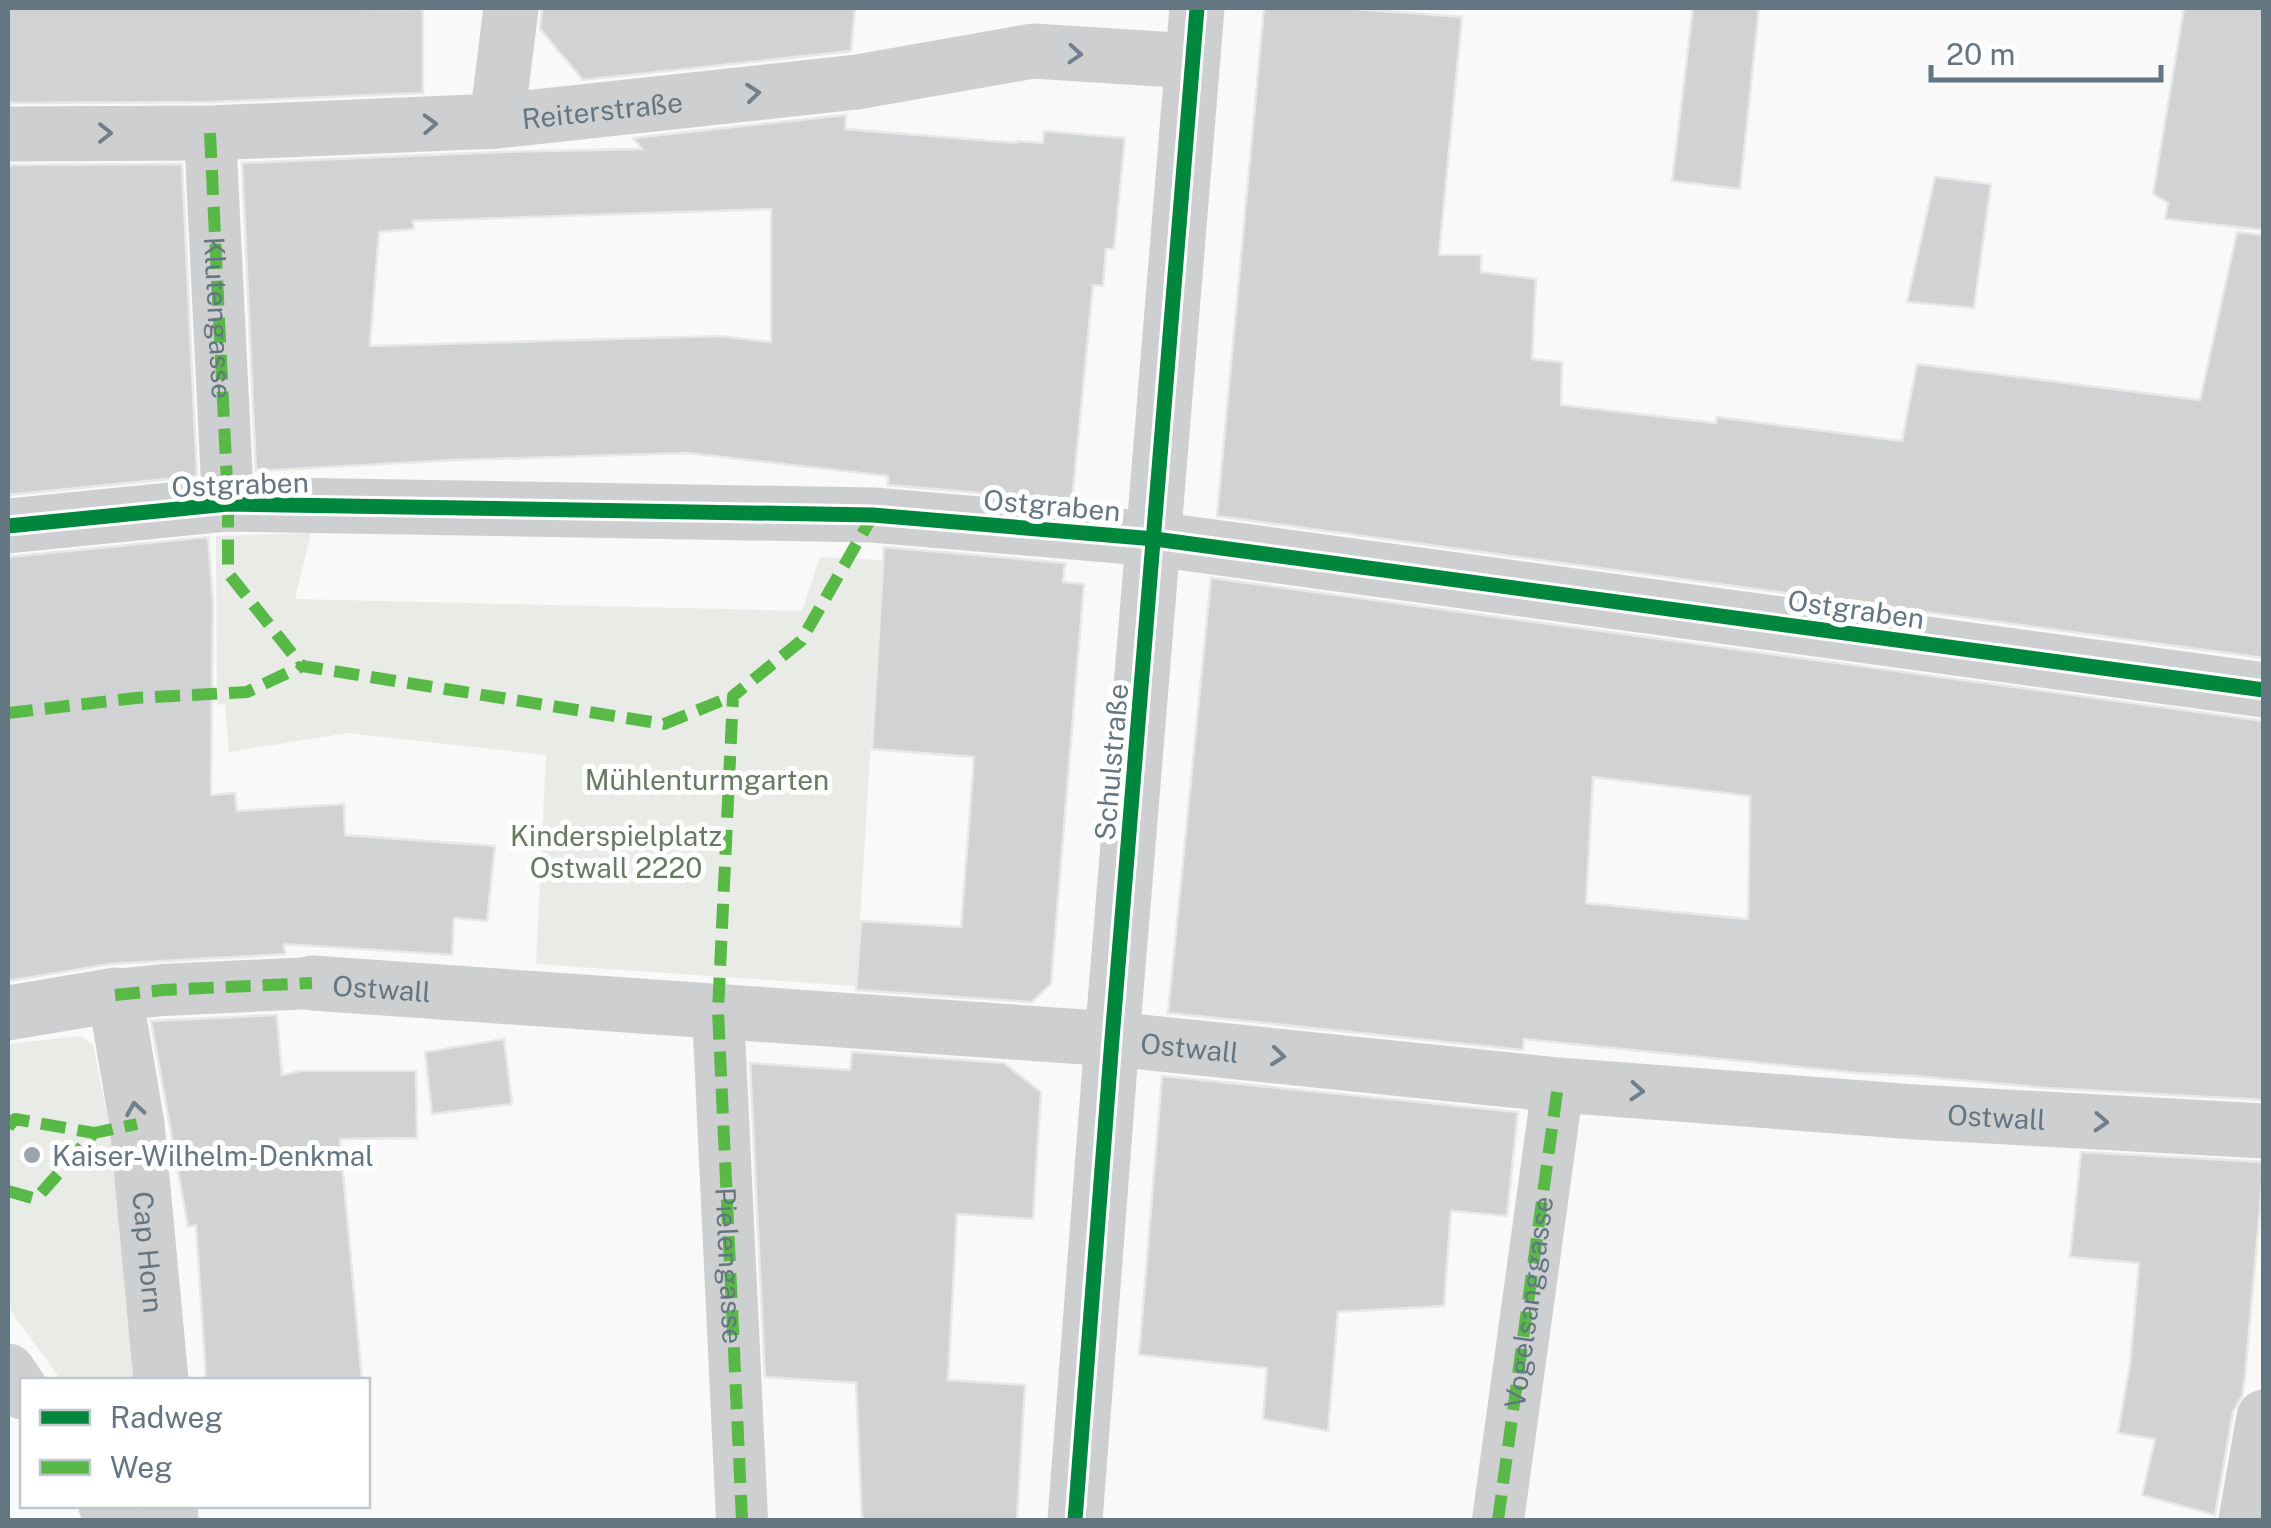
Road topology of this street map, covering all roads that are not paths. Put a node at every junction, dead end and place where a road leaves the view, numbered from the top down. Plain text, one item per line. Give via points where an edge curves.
1 (511, 8) edge
2 (1197, 8) edge
3 (1192, 62) junction
4 (497, 121) junction
5 (210, 133) junction
6 (8, 134) edge
7 (228, 504) junction
8 (8, 526) edge
9 (1155, 539) junction
10 (2264, 690) edge
11 (312, 983) joint
12 (116, 995) junction
13 (718, 1011) junction
14 (8, 1013) edge
15 (1112, 1039) junction
16 (1558, 1085) junction
17 (2264, 1131) edge
18 (161, 1378) edge
19 (2264, 1417) edge
20 (742, 1520) edge
21 (1075, 1520) edge
22 (1498, 1520) edge
23 (2246, 1520) edge

1 - 4 street
2 - 3 street, Schulstraße
4 -> 3 street, Reiterstraße via 857,82 1032,52
3 - 9 street, Schulstraße
5 -> 4 street, Reiterstraße
6 -> 5 street, Reiterstraße
5 - 7 street, Klutengasse
7 - 8 street, Ostgraben
7 - 9 street, Ostgraben via 872,515
9 - 10 street, Ostgraben
9 - 15 street, Schulstraße
11 - 12 street, Ostwall
11 - 13 street, Ostwall
12 - 14 street
18 -> 12 street, Cap Horn via 137,1124
13 - 15 street, Ostwall
13 - 20 street, Pielengasse
15 -> 16 street, Ostwall
15 - 21 street, Schulstraße
16 -> 17 street, Ostwall
16 - 22 street, Vogelsanggasse
19 - 23 street

